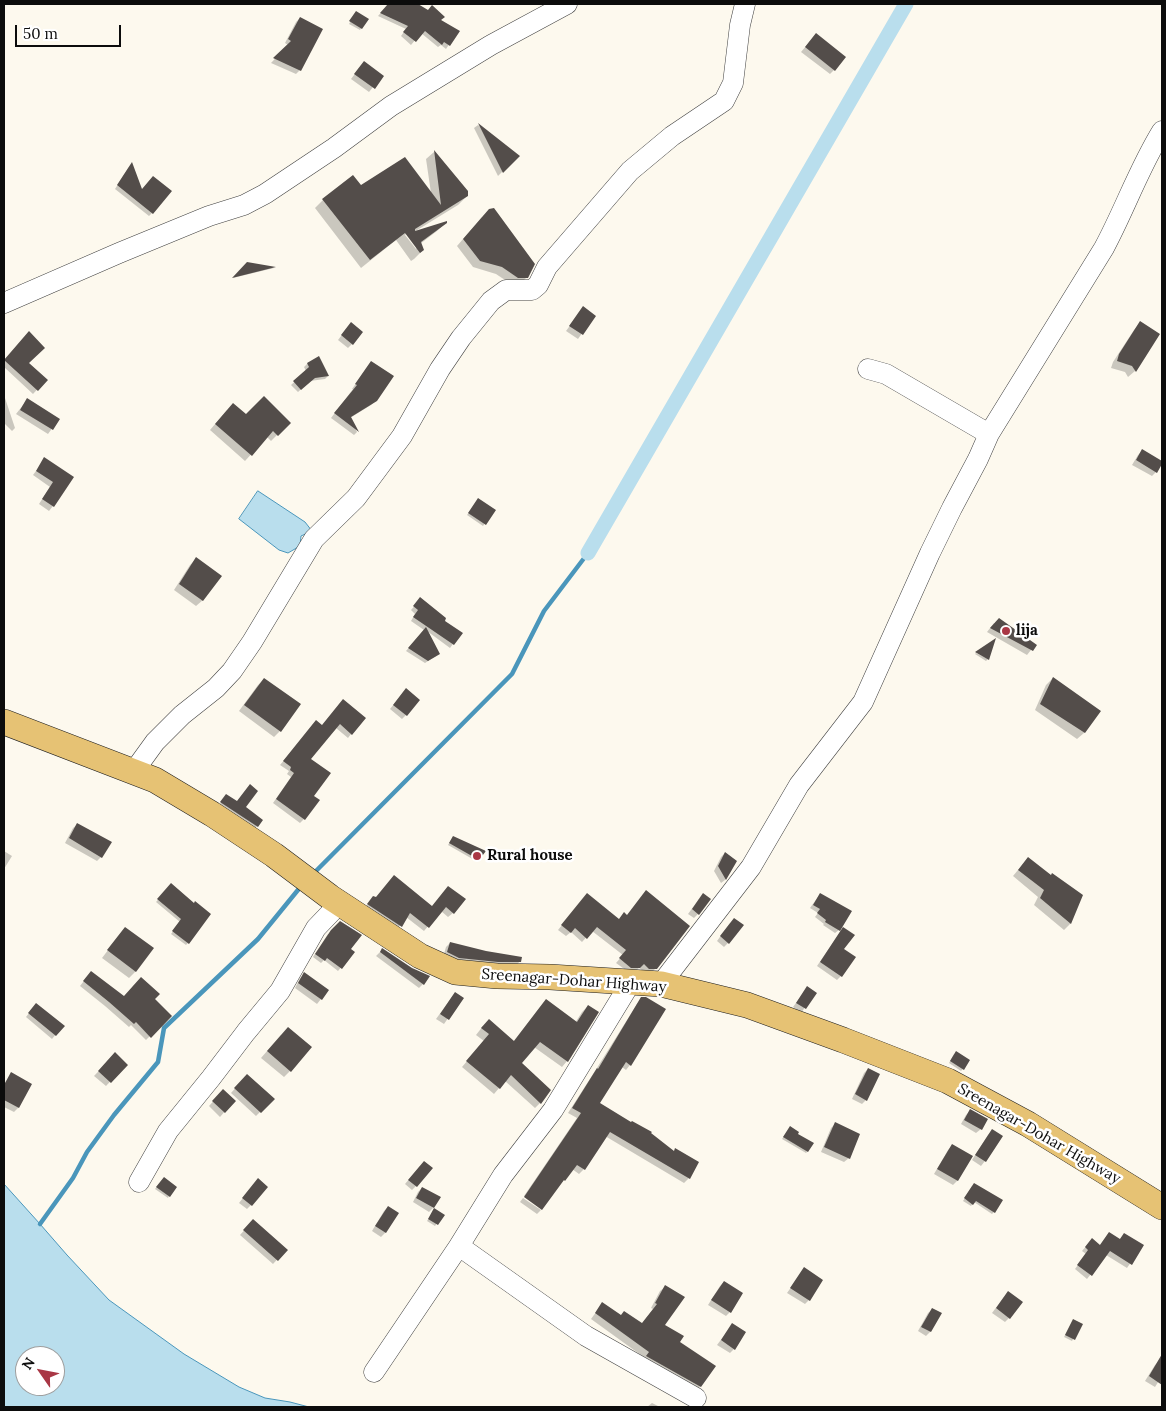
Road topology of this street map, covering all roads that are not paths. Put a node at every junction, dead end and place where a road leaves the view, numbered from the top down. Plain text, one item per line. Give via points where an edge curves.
1 (567, 4) edge
2 (745, 4) edge
3 (1162, 130) edge
4 (4, 303) edge
5 (868, 369) dead end
6 (989, 434) junction
7 (4, 722) edge
8 (134, 772) junction
9 (335, 900) junction
10 (631, 982) junction
11 (661, 984) junction
12 (139, 1182) dead end
13 (1162, 1207) edge
14 (459, 1246) junction
15 (374, 1372) dead end
16 (696, 1398) dead end

1 - 4 street via 491,45 391,106 334,148 244,205 209,216
2 - 8 street via 733,83 724,101 672,136 630,171 547,267 538,286 532,290 506,290 492,301 440,368 402,436 356,498 314,539 232,671 155,742
3 - 6 street via 1104,248
5 - 6 street via 886,374
6 - 11 street via 930,553 863,702 800,785 751,867
7 - 8 main road, Sreenagar-Dohar Highway
8 - 9 main road, Sreenagar-Dohar Highway via 155,780 212,814
9 - 10 main road, Sreenagar-Dohar Highway via 420,956 455,972
9 - 12 street via 280,991 168,1131
10 - 11 main road, Sreenagar-Dohar Highway
10 - 14 street via 553,1110 503,1175
11 - 13 main road, Sreenagar-Dohar Highway via 747,1005 948,1081 1028,1124
14 - 15 street
14 - 16 street via 586,1336

